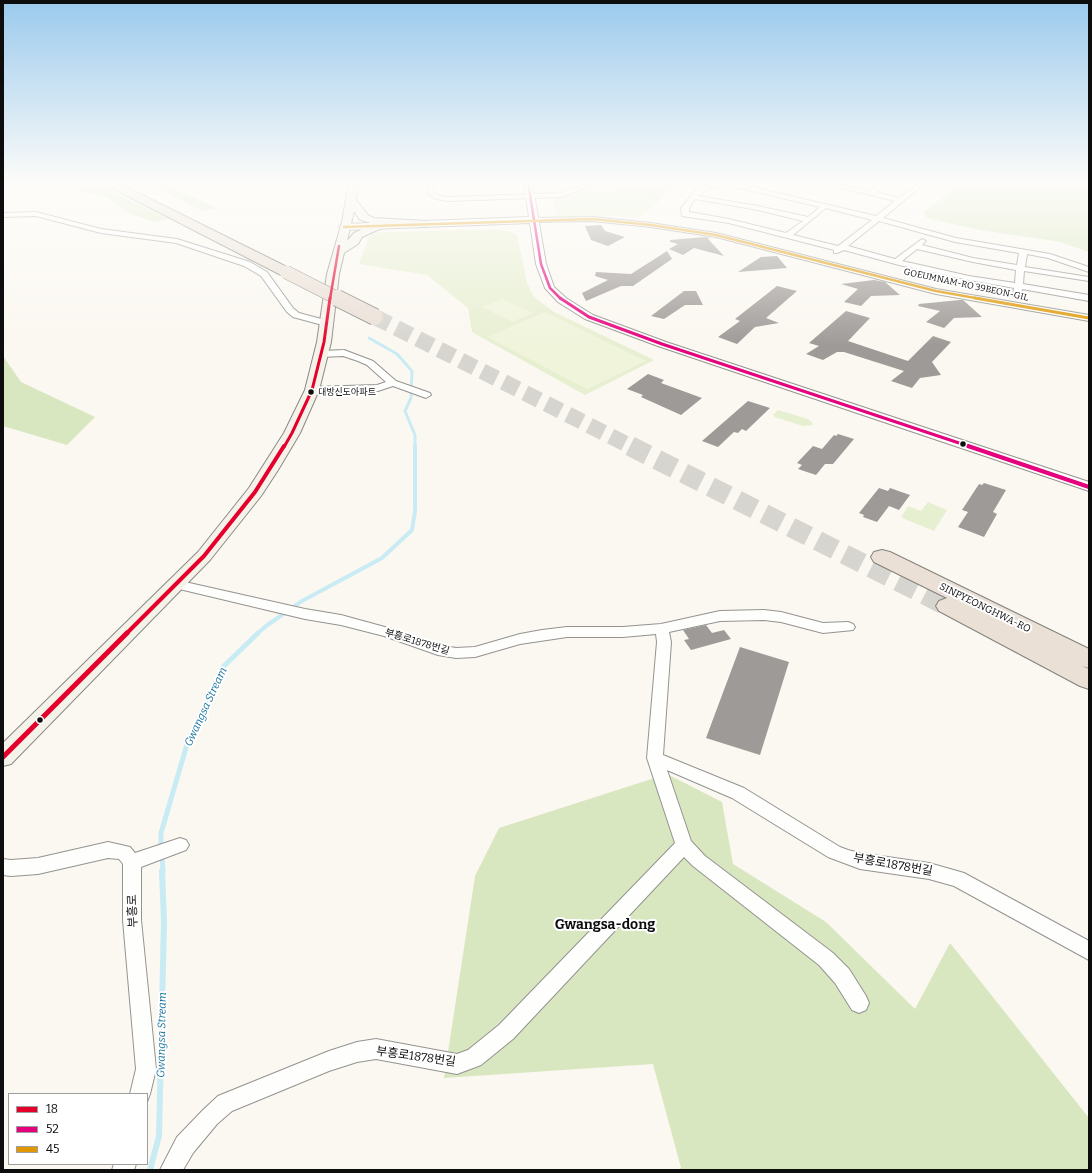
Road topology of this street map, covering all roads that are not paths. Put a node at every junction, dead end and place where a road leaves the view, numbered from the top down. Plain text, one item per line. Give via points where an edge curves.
1 (145, 237) edge
2 (223, 237) edge
3 (232, 237) edge
4 (342, 237) edge
5 (357, 237) edge
6 (537, 237) edge
7 (723, 237) edge
8 (795, 237) edge
9 (856, 237) edge
10 (926, 237) edge
11 (946, 237) edge
12 (916, 246) junction
13 (842, 248) junction
14 (1023, 251) junction
15 (338, 252) junction
16 (817, 261) junction
17 (896, 262) junction
18 (289, 268) junction
19 (1020, 268) junction
20 (1089, 270) edge
21 (1089, 279) edge
22 (1018, 287) junction
23 (1089, 298) edge
24 (1016, 306) junction
25 (377, 312) tunnel mouth
26 (1089, 318) edge
27 (326, 323) junction
28 (321, 354) junction
29 (394, 383) junction
30 (312, 390) junction
31 (426, 395) dead end
32 (1089, 487) edge
33 (882, 557) dead end
34 (176, 584) junction
35 (947, 606) tunnel mouth
36 (848, 627) dead end
37 (661, 629) junction
38 (1089, 660) edge
39 (1089, 680) edge
40 (3, 757) edge
41 (656, 758) junction
42 (684, 845) junction
43 (177, 846) dead end
44 (132, 862) junction
45 (3, 867) edge
46 (1089, 951) edge
47 (859, 1003) dead end
48 (140, 1093) edge
49 (171, 1170) edge

1 - 27 street via 177,241 247,264 264,274 296,315
2 - 18 highway
3 - 18 highway
4 - 15 main road
5 - 15 main road via 354,242
6 - 32 street via 546,280 562,300 589,317 634,335
7 - 16 street, GOEUMNAM-RO 39BEON-GIL
8 - 13 street
9 - 13 street
10 - 12 street
11 - 14 street
12 - 17 street
12 - 19 street
13 - 16 street
13 - 17 street
14 - 19 street
14 - 20 street via 1050,256
15 - 27 main road
16 - 24 street, GOEUMNAM-RO 39BEON-GIL via 936,291
17 - 22 street
18 - 25 highway, bridge
19 - 21 street
19 - 22 street
22 - 23 street
22 - 24 street
24 - 26 street, GOEUMNAM-RO 39BEON-GIL
27 - 28 main road
28 - 29 street via 344,353 362,359
28 - 30 main road
29 - 30 street via 378,388
29 - 31 street
30 - 34 main road via 292,433 255,492 204,556
33 - 38 highway, SINPYEONGHWA-RO
34 - 37 street, 부흥로1878번길 via 341,620 387,632 438,650 456,653 475,652 520,639 566,632
34 - 40 main road
35 - 39 highway, SINPYEONGHWA-RO
36 - 37 street, 부흥로1878번길 via 823,628 781,617 741,615
37 - 41 street via 664,642
41 - 42 street
41 - 46 street, 부흥로1878번길 via 738,793 834,852 860,861 929,871 958,879
42 - 47 street via 700,861 826,959 842,976
42 - 49 street, 부흥로1878번길 via 506,1032 474,1058 457,1064 376,1049 357,1052 329,1062 226,1103 185,1145
43 - 44 street
44 - 45 street via 124,852 108,850 38,866
44 - 48 street, 부흥로 via 132,920 146,1069

